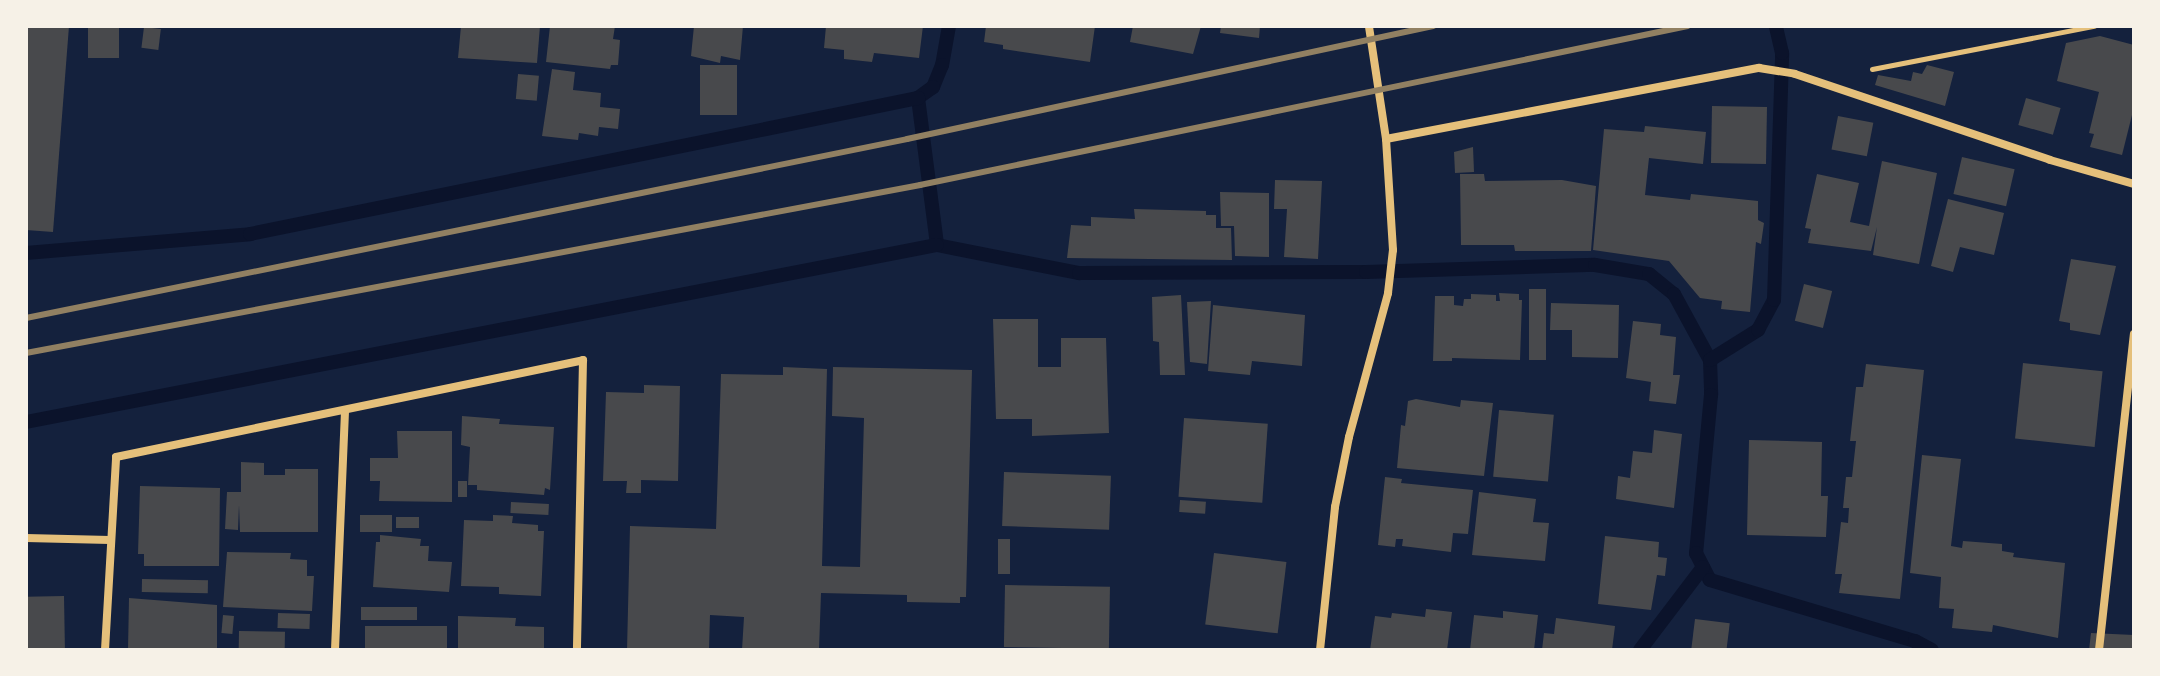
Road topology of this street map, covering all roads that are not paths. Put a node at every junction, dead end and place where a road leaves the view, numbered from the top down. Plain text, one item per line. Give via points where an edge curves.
1 (1369, 26) edge
2 (1386, 139) junction
3 (2134, 184) edge
4 (2134, 334) edge
5 (345, 410) junction
6 (26, 538) edge
7 (110, 540) junction
8 (105, 650) edge
9 (335, 650) edge
10 (577, 650) edge
11 (1320, 650) edge
12 (2099, 650) edge

1 - 2 street
2 - 3 street via 1759,68 1789,72
2 - 11 street via 1393,250 1388,293 1335,507
4 - 12 street
5 - 7 street via 116,457
5 - 9 street
5 - 10 street via 583,360
6 - 7 street
7 - 8 street

